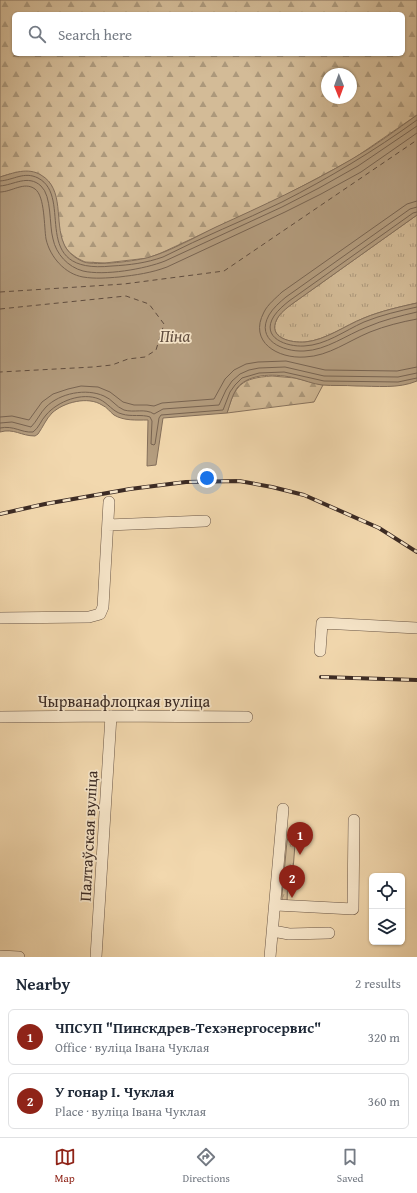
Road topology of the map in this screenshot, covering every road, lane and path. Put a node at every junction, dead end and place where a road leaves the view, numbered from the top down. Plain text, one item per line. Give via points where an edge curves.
1 (109, 502) dead end
2 (205, 521) dead end
3 (108, 525) junction
4 (0, 618) edge
5 (417, 628) edge
6 (320, 650) dead end
7 (111, 716) junction
8 (0, 717) edge
9 (247, 717) dead end
10 (283, 809) dead end
11 (354, 820) dead end
12 (276, 905) junction
13 (273, 931) junction
14 (329, 933) dead end
15 (0, 956) edge
16 (19, 957) edge
17 (96, 957) edge
18 (270, 957) edge

1 - 3 street
2 - 3 street
3 - 4 street via 103,608 100,614 89,617
5 - 6 street via 322,623
7 - 8 street, Чырванафлоцкая вуліца
7 - 9 street, Чырванафлоцкая вуліца
7 - 17 street, Палтаўская вуліца
10 - 12 street
11 - 12 street via 353,909
12 - 13 street
13 - 14 street via 289,934
13 - 18 street
15 - 16 street

